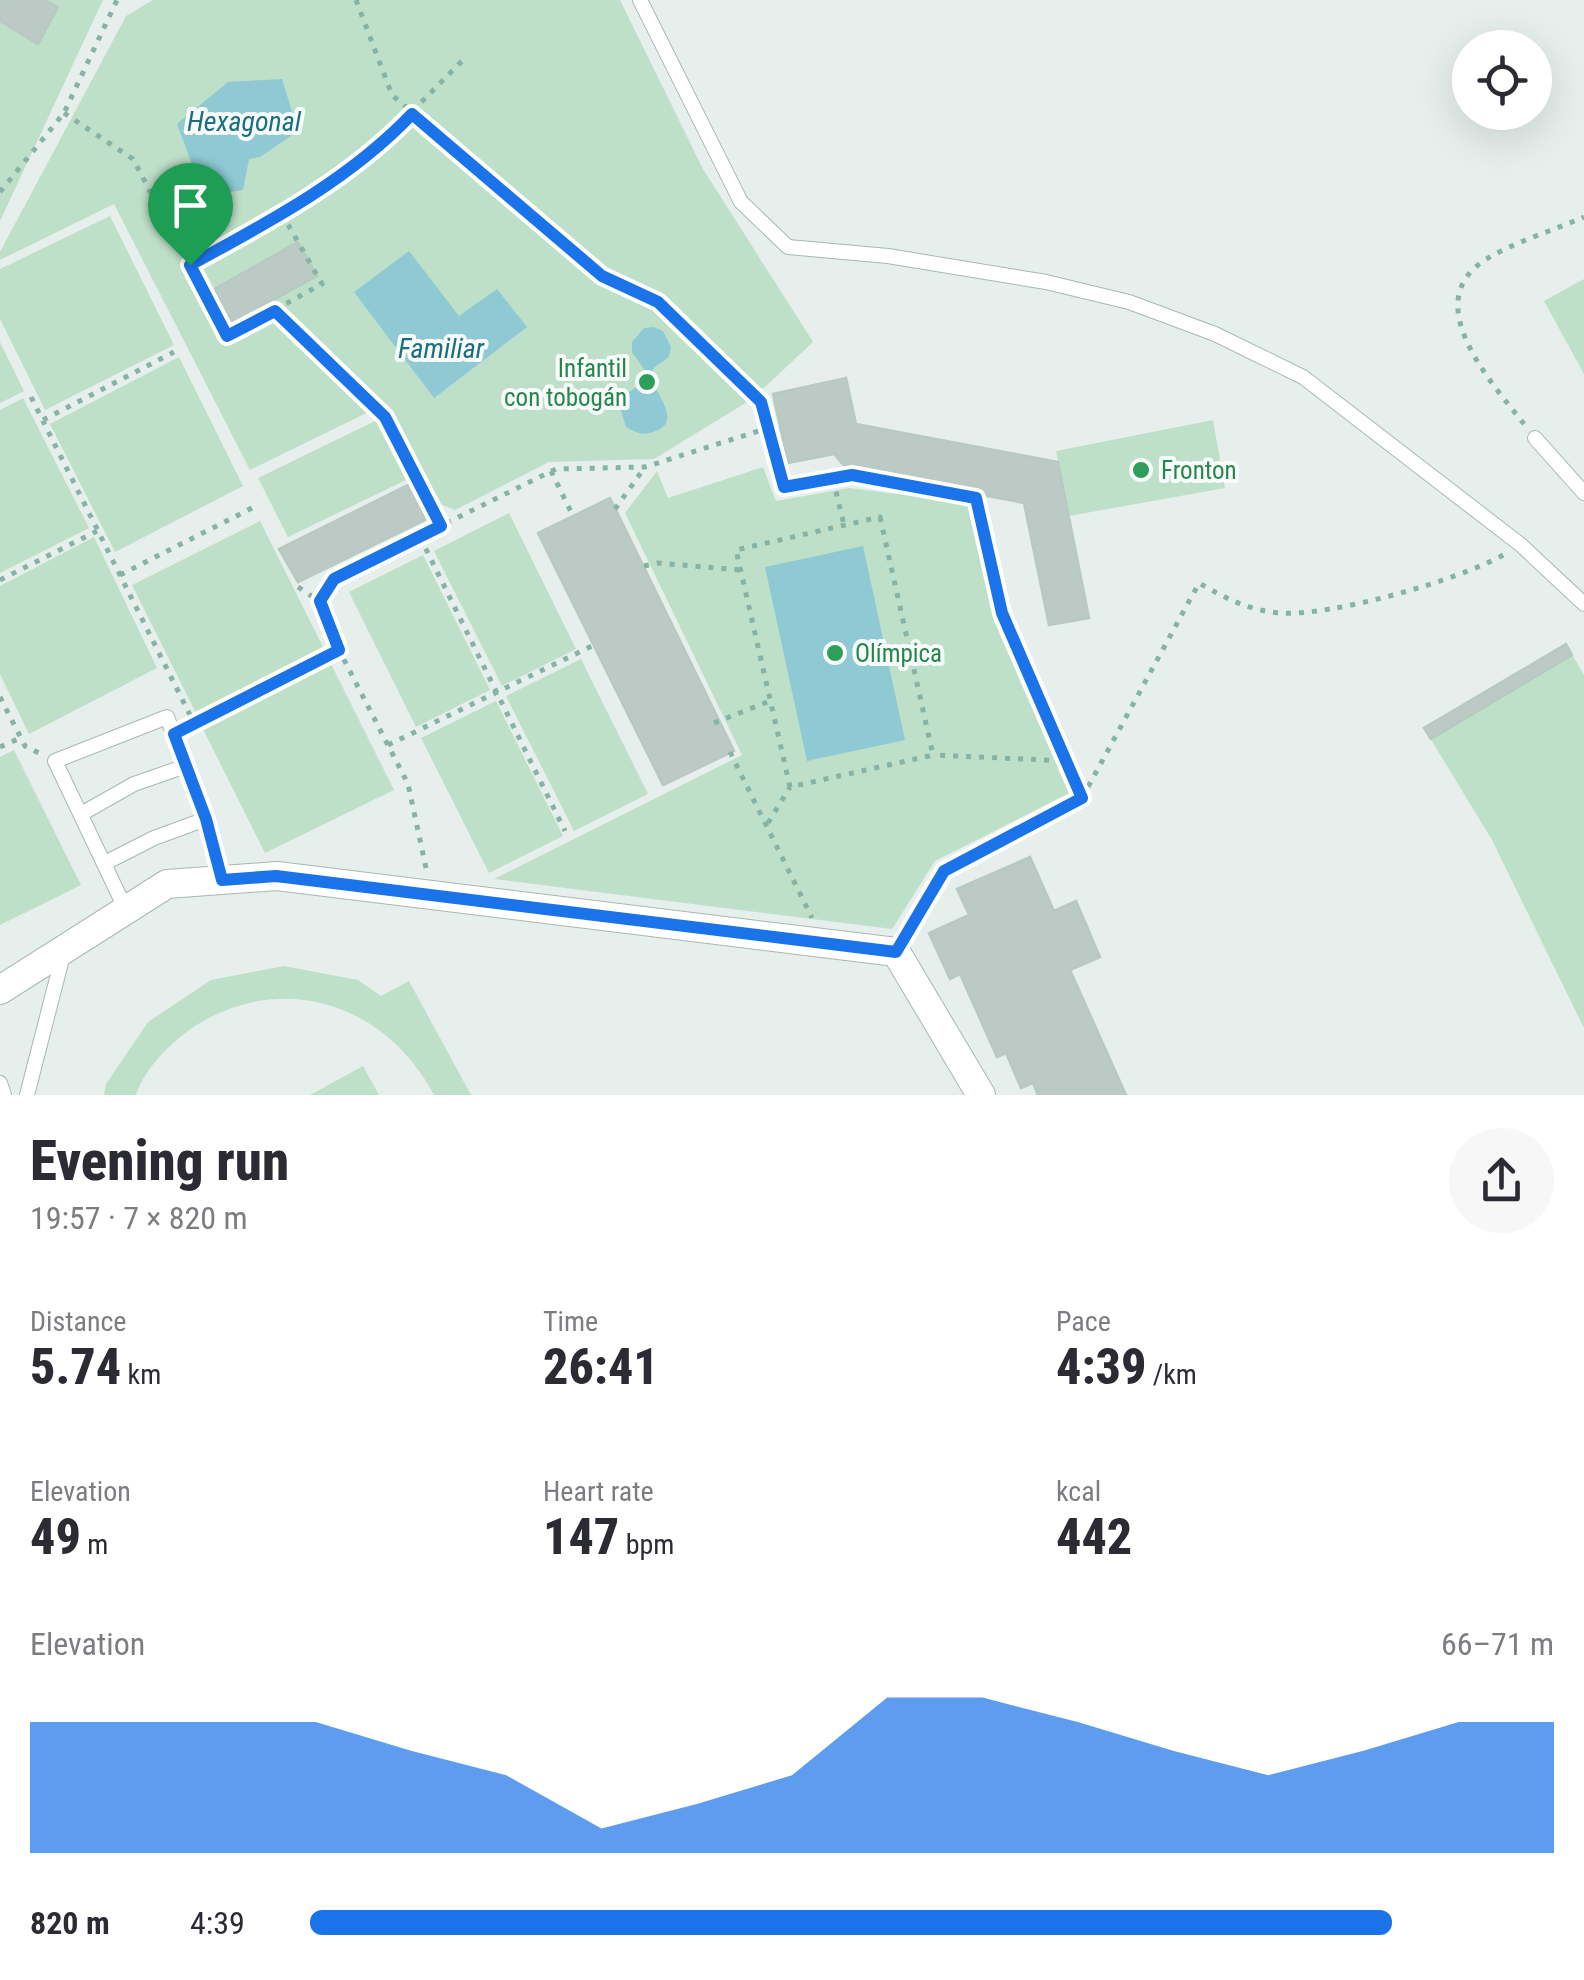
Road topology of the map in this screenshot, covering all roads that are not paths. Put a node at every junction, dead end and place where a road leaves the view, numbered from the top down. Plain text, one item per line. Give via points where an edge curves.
1 (640, 0) edge
2 (1535, 438) road end
3 (1584, 493) edge
4 (1584, 604) edge
5 (186, 766) junction
6 (81, 814) junction
7 (206, 819) junction
8 (105, 863) junction
9 (222, 880) junction
10 (126, 910) junction
11 (65, 949) junction
12 (0, 990) edge
13 (0, 1083) edge
14 (4, 1095) edge
15 (27, 1095) edge
16 (981, 1095) edge

1 - 4 lane via 741,202 788,246 1046,282 1129,302 1214,334 1303,377 1521,545
2 - 3 lane
5 - 6 lane via 134,784
5 - 6 lane via 168,717 55,760
5 - 7 lane
6 - 8 lane
7 - 8 lane
7 - 9 lane
8 - 10 lane
9 - 10 street via 168,884
9 - 16 street via 276,876 896,952
10 - 11 street
11 - 12 street
11 - 15 lane
13 - 14 lane

